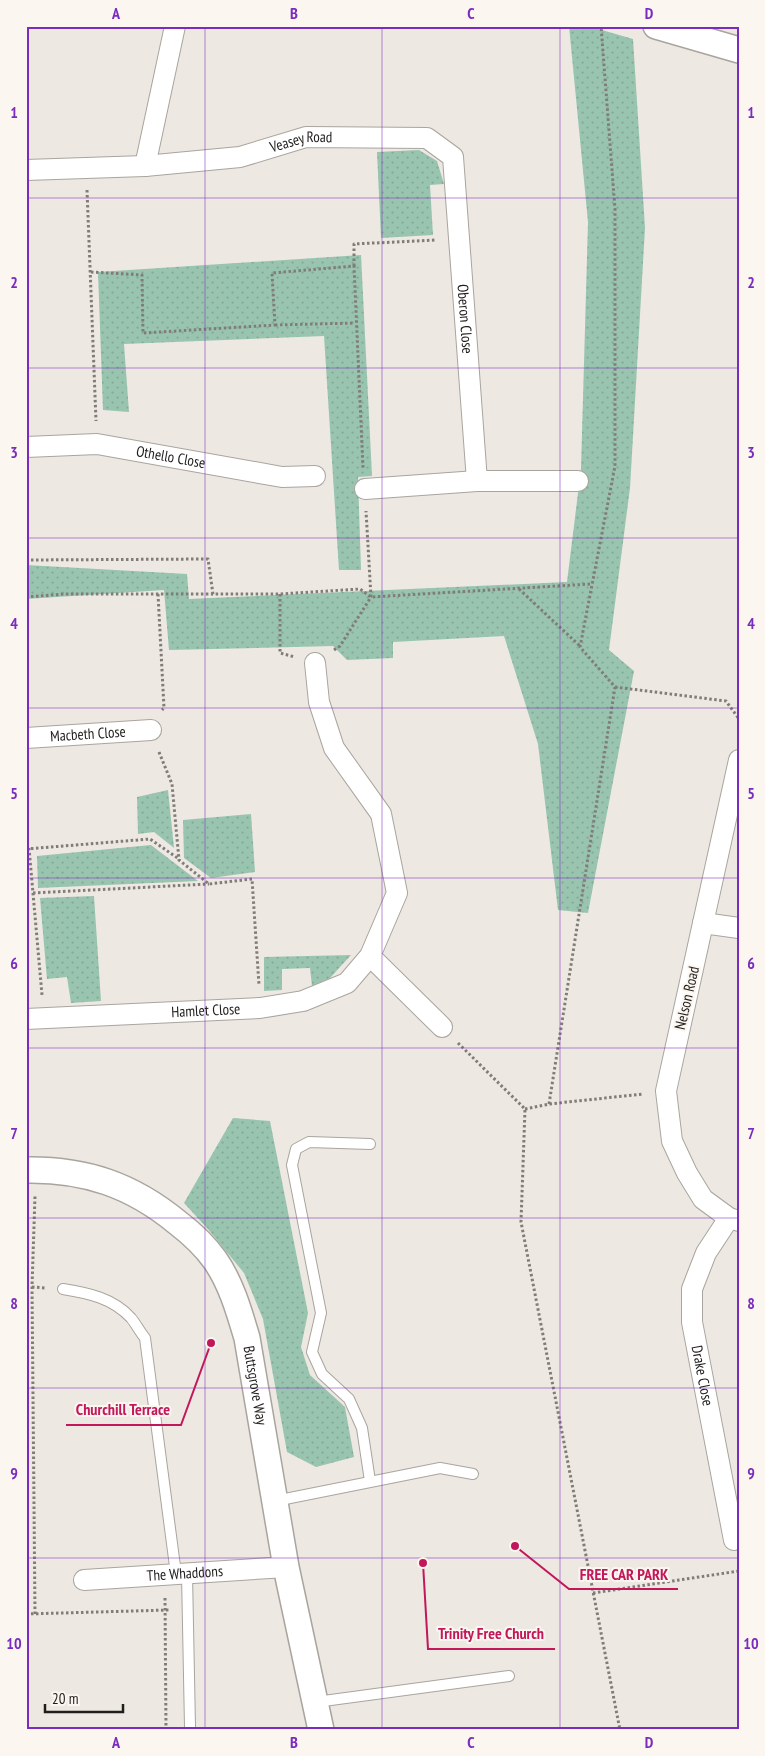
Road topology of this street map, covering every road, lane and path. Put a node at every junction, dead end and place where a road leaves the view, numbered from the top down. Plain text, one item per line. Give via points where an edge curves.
1 (175, 26) edge
2 (601, 26) edge
3 (656, 26) edge
4 (739, 50) edge
5 (453, 157) joint
6 (145, 166) junction
7 (86, 167) junction
8 (26, 170) edge
9 (460, 238) junction
10 (354, 266) junction
11 (91, 272) junction
12 (356, 323) junction
13 (275, 326) junction
14 (97, 444) junction
15 (26, 447) edge
16 (315, 476) dead end
17 (477, 481) junction
18 (578, 481) dead end
19 (365, 489) junction
20 (26, 560) edge
21 (591, 584) junction
22 (519, 589) junction
23 (158, 594) junction
24 (213, 594) junction
25 (280, 594) junction
26 (26, 596) edge
27 (371, 597) junction
28 (580, 647) junction
29 (316, 663) junction
30 (615, 687) junction
31 (739, 719) edge
32 (150, 730) junction
33 (26, 738) edge
34 (739, 760) edge
35 (28, 848) edge
36 (179, 860) junction
37 (209, 884) junction
38 (33, 893) junction
39 (704, 923) junction
40 (739, 928) edge
41 (370, 956) junction
42 (260, 1008) junction
43 (35, 1019) edge
44 (442, 1026) joint
45 (666, 1091) junction
46 (550, 1104) junction
47 (525, 1109) junction
48 (370, 1144) dead end
49 (31, 1170) edge
50 (734, 1220) edge
51 (63, 1289) dead end
52 (473, 1474) dead end
53 (370, 1481) junction
54 (275, 1501) junction
55 (734, 1540) dead end
56 (286, 1567) junction
57 (739, 1571) edge
58 (176, 1574) junction
59 (84, 1580) dead end
60 (593, 1593) junction
61 (164, 1610) junction
62 (188, 1610) junction
63 (26, 1614) edge
64 (35, 1614) junction
65 (509, 1676) dead end
66 (315, 1702) junction
67 (190, 1727) dead end
68 (166, 1730) edge
69 (321, 1730) edge
70 (620, 1730) edge

1 - 6 street
2 - 21 path via 615,209 615,466
3 - 4 street
5 - 6 street, Veasey Road via 427,138 306,137 240,157
5 - 9 street, Oberon Close
6 - 7 street, Veasey Road
7 - 8 street, Veasey Road
7 - 11 path
9 - 10 path via 354,244
9 - 17 street, Oberon Close
10 - 12 path
10 - 13 path via 272,273
11 - 13 path via 142,275 143,332
11 - 14 path
12 - 13 path
12 - 19 path
14 - 15 street, Othello Close
14 - 16 street, Othello Close via 282,477
17 - 18 street
17 - 19 street
19 - 27 path
20 - 24 path via 208,559
21 - 22 path
21 - 28 path
22 - 27 path
22 - 28 path
23 - 24 path
23 - 26 path
23 - 32 path via 164,708
24 - 25 path
25 - 27 path via 360,589
25 - 29 path via 280,653
27 - 29 path via 340,646
28 - 30 path
29 - 41 street, Hamlet Close via 319,702 334,748 381,814 397,893
30 - 31 path via 726,701
30 - 46 path
32 - 33 street, Macbeth Close
32 - 36 path via 172,784
34 - 39 street, Nelson Road
35 - 36 path via 150,839
35 - 38 path
36 - 37 path
37 - 38 path
37 - 42 path via 252,879
38 - 43 path
39 - 40 street
39 - 45 street, Nelson Road
41 - 42 street, Hamlet Close via 347,983 303,1001
41 - 44 street
42 - 43 street, Hamlet Close
44 - 47 path
45 - 46 path
45 - 50 street, Nelson Road via 672,1141 687,1174 703,1199
46 - 47 path
47 - 60 path via 521,1222
48 - 53 lane via 309,1142 296,1149 292,1165 321,1313 312,1352 322,1374 349,1398 362,1428
49 - 54 street, Buttsgrove Way via 98,1178 135,1192 191,1233 215,1260 239,1309 247,1338
49 - 64 path
50 - 55 street, Drake Close via 706,1253 692,1289 692,1322
51 - 58 lane via 92,1294 114,1304 131,1318 144,1338
52 - 53 lane via 440,1468
53 - 54 lane
54 - 56 street, Buttsgrove Way
56 - 58 street, The Whaddons
56 - 66 street, Buttsgrove Way
57 - 60 path
58 - 59 street, The Whaddons
58 - 61 path
58 - 62 lane
60 - 70 path
61 - 62 path
61 - 64 path
61 - 68 path
62 - 67 lane
63 - 64 path
65 - 66 lane
66 - 69 street, Buttsgrove Way

